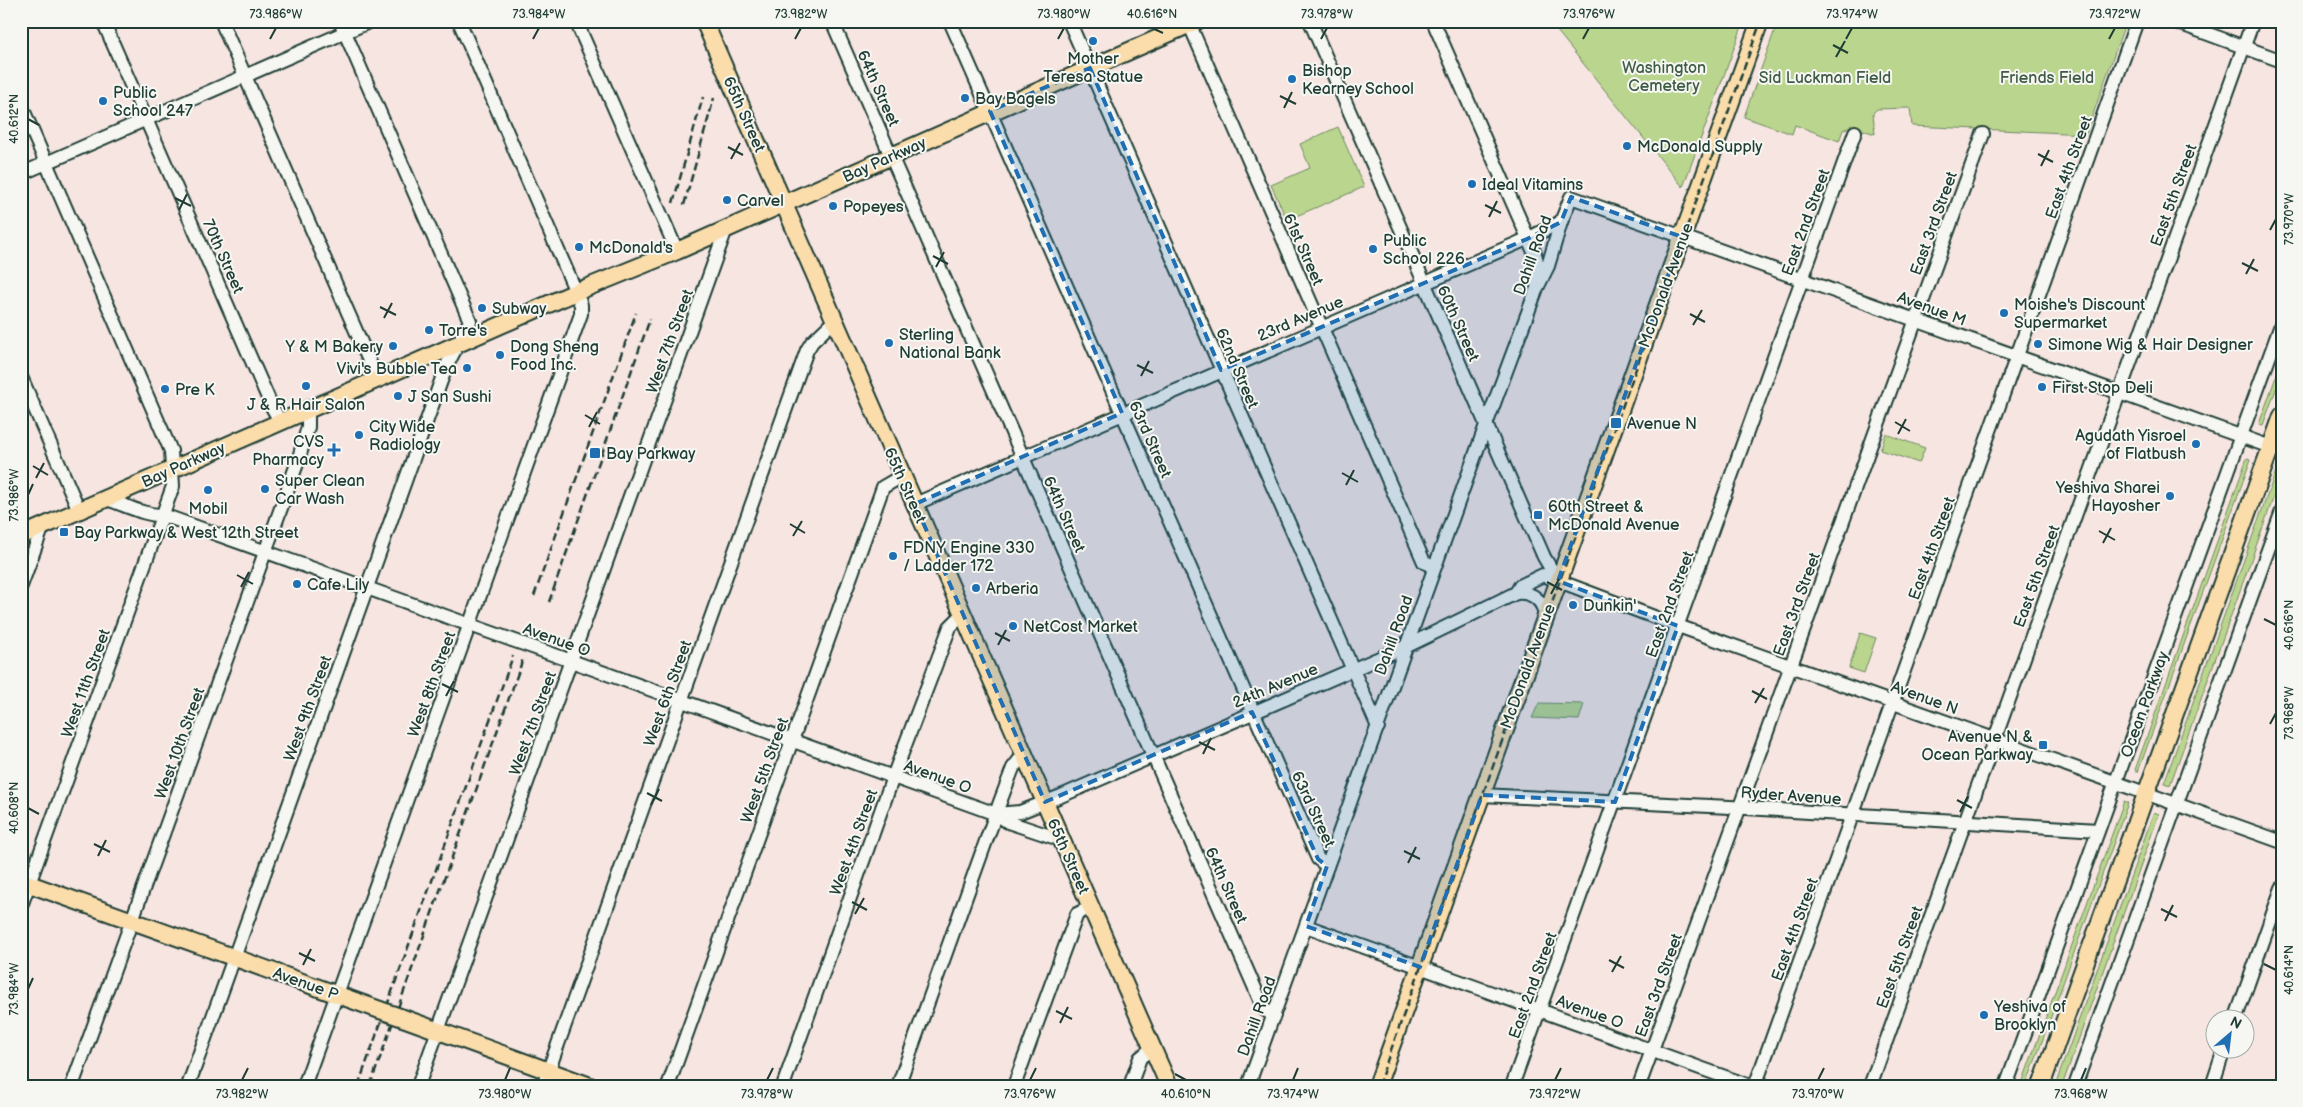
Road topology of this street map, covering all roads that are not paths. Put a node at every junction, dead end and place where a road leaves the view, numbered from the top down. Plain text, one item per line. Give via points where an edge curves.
1 (103, 21) edge
2 (221, 21) edge
3 (371, 21) edge
4 (459, 21) edge
5 (576, 21) edge
6 (704, 21) edge
7 (832, 21) edge
8 (950, 21) edge
9 (1069, 21) edge
10 (1310, 21) edge
11 (1433, 21) edge
12 (1760, 21) edge
13 (2137, 21) edge
14 (2173, 21) edge
15 (2253, 21) edge
16 (1191, 22) edge
17 (343, 27) edge
18 (2244, 47) junction
19 (2282, 61) edge
20 (1090, 68) junction
21 (246, 76) junction
22 (21, 105) edge
23 (990, 111) junction
24 (146, 119) junction
25 (1855, 132) dead end
26 (1983, 134) dead end
27 (891, 156) junction
28 (47, 163) junction
29 (21, 174) edge
30 (1571, 197) joint
31 (784, 203) junction
32 (1561, 222) junction
33 (726, 229) junction
34 (1682, 237) junction
35 (1527, 238) junction
36 (677, 251) junction
37 (1803, 278) junction
38 (1424, 283) junction
39 (1537, 288) junction
40 (576, 292) junction
41 (1915, 319) junction
42 (834, 321) junction
43 (2282, 322) edge
44 (1321, 327) junction
45 (458, 343) junction
46 (2017, 356) junction
47 (1221, 370) junction
48 (21, 377) edge
49 (377, 379) junction
50 (2119, 392) junction
51 (308, 409) junction
52 (1122, 414) junction
53 (2282, 416) edge
54 (280, 421) junction
55 (1486, 425) junction
56 (2241, 437) junction
57 (2276, 449) edge
58 (1022, 457) junction
59 (172, 469) junction
60 (902, 476) junction
61 (106, 499) junction
62 (915, 504) junction
63 (79, 510) junction
64 (2282, 511) edge
65 (163, 515) junction
66 (43, 526) junction
67 (21, 536) edge
68 (264, 551) junction
69 (1435, 566) junction
70 (1558, 581) junction
71 (21, 586) edge
72 (367, 588) junction
73 (1516, 593) junction
74 (964, 614) junction
75 (1545, 616) junction
76 (469, 625) junction
77 (1678, 626) junction
78 (1407, 646) junction
79 (572, 661) junction
80 (1790, 666) junction
81 (1351, 669) junction
82 (682, 700) junction
83 (1893, 703) junction
84 (1252, 712) junction
85 (1378, 727) junction
86 (1995, 739) junction
87 (792, 740) junction
88 (1024, 754) junction
89 (1153, 756) junction
90 (893, 778) junction
91 (2116, 782) junction
92 (2146, 794) junction
93 (1482, 795) junction
94 (1045, 802) junction
95 (1614, 802) junction
96 (2176, 805) junction
97 (1740, 807) junction
98 (996, 814) junction
99 (1852, 815) junction
100 (1965, 822) junction
101 (2098, 830) junction
102 (1062, 840) junction
103 (2282, 842) edge
104 (1327, 866) junction
105 (25, 883) edge
106 (2282, 888) edge
107 (21, 906) edge
108 (1092, 907) junction
109 (132, 921) junction
110 (1306, 926) junction
111 (234, 958) junction
112 (1420, 967) junction
113 (336, 994) junction
114 (1540, 1010) junction
115 (2239, 1010) edge
116 (1274, 1016) junction
117 (438, 1031) junction
118 (1152, 1048) junction
119 (1652, 1050) junction
120 (2221, 1060) edge
121 (546, 1078) edge
122 (72, 1086) edge
123 (188, 1086) edge
124 (304, 1086) edge
125 (418, 1086) edge
126 (590, 1086) edge
127 (668, 1086) edge
128 (783, 1086) edge
129 (898, 1086) edge
130 (1014, 1086) edge
131 (1130, 1086) edge
132 (1169, 1086) edge
133 (1248, 1086) edge
134 (1377, 1086) edge
135 (1512, 1086) edge
136 (1639, 1086) edge
137 (1750, 1086) edge
138 (1755, 1086) edge
139 (1870, 1086) edge
140 (2006, 1086) edge
141 (2041, 1086) edge
142 (2075, 1086) edge
143 (2212, 1086) edge

1 - 24 street, 70th Street
2 - 21 street
3 - 17 street
4 - 40 street, West 8th Street
5 - 36 street
6 - 31 main road, 65th Street
7 - 27 street, 64th Street
8 - 23 street, 63rd Street
9 - 20 street, 62nd Street
10 - 38 street, 60th Street
11 - 35 street
12 - 34 main road, McDonald Avenue
13 - 46 street, East 4th Street
14 - 18 street
15 - 18 street, East 5th Street
16 - 20 main road, Bay Parkway
16 - 44 street, 61st Street
17 - 21 street
17 - 45 street, West 9th Street via 470,321
18 - 19 street
18 - 50 street, East 5th Street
20 - 23 main road, Bay Parkway
20 - 47 street, 62nd Street
21 - 24 street
21 - 49 street
22 - 28 street, West 11th Street
23 - 27 main road, Bay Parkway
23 - 52 street, 63rd Street
24 - 28 street
24 - 54 street, 70th Street
25 - 37 street, East 2nd Street
26 - 41 street, East 3rd Street
27 - 31 main road, Bay Parkway
27 - 58 street, 64th Street
28 - 29 street
28 - 59 street, West 11th Street via 171,451
30 - 32 street, Dahill Road
30 - 34 street, Avenue M
31 - 33 main road, Bay Parkway
31 - 42 main road, 65th Street
32 - 35 street, 23rd Avenue
32 - 39 street, Dahill Road via 1548,266
33 - 36 main road, Bay Parkway
33 - 79 street, West 7th Street
34 - 37 street, Avenue M
34 - 70 main road, McDonald Avenue
35 - 38 street, 23rd Avenue
35 - 39 street via 1538,265
36 - 40 main road, Bay Parkway
37 - 41 street, Avenue M
37 - 77 street, East 2nd Street
38 - 44 street, 23rd Avenue
38 - 55 street, 60th Street
39 - 55 street, Dahill Road
40 - 45 main road, Bay Parkway
40 - 76 street, West 8th Street via 581,314
41 - 46 street, Avenue M
41 - 80 street, East 3rd Street
42 - 60 main road, 65th Street
42 - 82 street, West 6th Street via 807,350
43 - 56 street, Ocean Parkway
44 - 47 street, 23rd Avenue
44 - 69 street, 61st Street via 1424,562
45 - 49 main road, Bay Parkway
45 - 72 street, West 9th Street via 446,367
46 - 50 street, Avenue M
46 - 83 street, East 4th Street
47 - 52 street, 23rd Avenue
47 - 81 street, 62nd Street
48 - 63 street
49 - 51 main road, Bay Parkway
50 - 56 street, Avenue M
50 - 86 street, East 5th Street
51 - 54 main road, Bay Parkway
51 - 68 street, West 10th Street via 308,427 303,444
52 - 58 street, 23rd Avenue
52 - 84 street, 63rd Street
53 - 57 main road, Ocean Parkway
54 - 59 main road, Bay Parkway
55 - 69 street, Dahill Road
55 - 70 street, 60th Street via 1544,557
56 - 57 street, Avenue M
56 - 91 street, Ocean Parkway
57 - 92 main road, Ocean Parkway
58 - 62 street, 23rd Avenue
58 - 89 street, 64th Street
59 - 61 main road, Bay Parkway
59 - 65 street, West 11th Street via 173,486
60 - 62 main road, 65th Street
60 - 87 street, West 5th Street via 883,487
61 - 63 main road, Bay Parkway
61 - 65 street, Avenue O via 152,516
62 - 74 main road, 65th Street
63 - 66 main road, Bay Parkway
64 - 96 street
65 - 68 street, Avenue O
65 - 105 street, West 11th Street
66 - 67 main road, Bay Parkway
66 - 71 street
68 - 72 street, Avenue O
68 - 109 street, West 10th Street
69 - 78 street, Dahill Road
70 - 73 street, 24th Avenue via 1543,575 1520,586
70 - 75 main road, McDonald Avenue
70 - 77 street, Avenue N
72 - 76 street, Avenue O
72 - 111 street, West 9th Street
73 - 75 street via 1527,593 1536,598 1543,606
73 - 78 street, 24th Avenue
74 - 88 main road, 65th Street
74 - 90 street, West 4th Street via 950,626
75 - 93 main road, McDonald Avenue
76 - 79 street, Avenue O, bridge
76 - 113 street, West 8th Street
77 - 80 street, Avenue N
77 - 95 street, East 2nd Street
78 - 81 street, 24th Avenue
78 - 85 street, Dahill Road
79 - 82 street, Avenue O
79 - 117 street, West 7th Street
80 - 83 street, Avenue N
80 - 97 street, East 3rd Street
81 - 84 street, 24th Avenue
81 - 85 street, 62nd Street
82 - 87 street, Avenue O
82 - 121 street, West 6th Street
83 - 86 street, Avenue N
83 - 99 street, East 4th Street
84 - 89 street, 24th Avenue
84 - 104 street, 63rd Street via 1318,859
85 - 104 street, Dahill Road
86 - 91 street, Avenue N
86 - 100 street, East 5th Street
87 - 90 street, Avenue O
87 - 127 street, West 5th Street
88 - 94 main road, 65th Street
88 - 98 street via 1014,768
89 - 94 street, 24th Avenue
89 - 116 street, 64th Street via 1264,1010
90 - 98 street, Avenue O
90 - 128 street, West 4th Street
91 - 92 street, Avenue N
91 - 101 street, Ocean Parkway
92 - 96 street, Avenue N
92 - 141 main road, Ocean Parkway
93 - 95 street, Ryder Avenue
93 - 112 main road, McDonald Avenue
94 - 98 street, Avenue O via 1020,812
94 - 102 main road, 65th Street
95 - 97 street, Ryder Avenue
95 - 114 street, East 2nd Street
96 - 103 street, Avenue N
96 - 142 street
97 - 99 street, Ryder Avenue
97 - 119 street, East 3rd Street
98 - 102 street, Avenue O via 1008,822
98 - 129 street
99 - 100 street, Ryder Avenue
99 - 138 street, East 4th Street
100 - 101 street, Ryder Avenue
100 - 139 street, East 5th Street
101 - 140 street, Ocean Parkway
102 - 108 main road, 65th Street
104 - 110 street, Dahill Road
105 - 107 street, West 11th Street
105 - 109 main road, Avenue P
106 - 115 street
108 - 118 main road, 65th Street
108 - 130 street via 1077,914
109 - 111 main road, Avenue P
109 - 122 street, West 10th Street
110 - 112 street, Avenue O
110 - 116 street, Dahill Road
111 - 113 main road, Avenue P
111 - 123 street, West 9th Street
112 - 114 street, Avenue O
112 - 134 main road, McDonald Avenue
113 - 117 main road, Avenue P, bridge
113 - 124 street, West 8th Street
114 - 119 street, Avenue O
114 - 135 street, East 2nd Street
116 - 133 street, Dahill Road
117 - 121 main road, Avenue P
117 - 125 street, West 7th Street
118 - 131 street via 1140,1058
118 - 132 main road, 65th Street
119 - 136 street, East 3rd Street
119 - 137 street, Avenue O
120 - 143 street
121 - 126 main road, Avenue P

